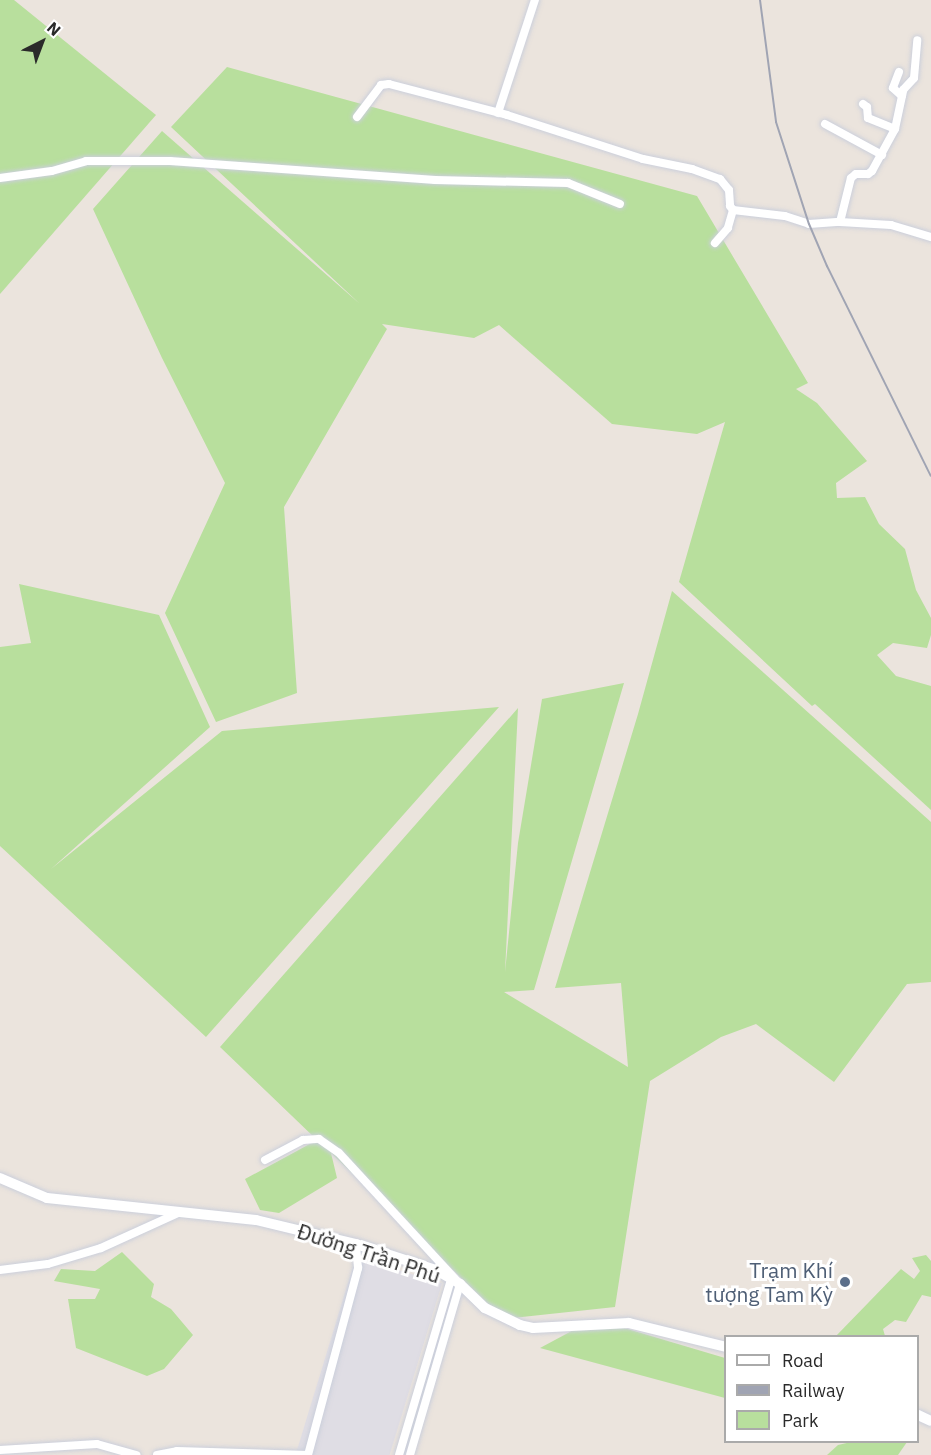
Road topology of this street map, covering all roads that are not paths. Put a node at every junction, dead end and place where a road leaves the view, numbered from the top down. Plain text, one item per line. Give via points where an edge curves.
1 (535, 0) edge
2 (917, 40) dead end
3 (898, 72) dead end
4 (902, 96) junction
5 (863, 104) dead end
6 (498, 113) junction
7 (357, 117) dead end
8 (825, 124) dead end
9 (895, 129) junction
10 (882, 155) junction
11 (0, 178) edge
12 (620, 204) dead end
13 (733, 210) junction
14 (840, 222) junction
15 (931, 237) edge
16 (715, 243) dead end
17 (266, 1160) dead end
18 (0, 1178) edge
19 (178, 1213) junction
20 (356, 1244) junction
21 (0, 1270) edge
22 (456, 1282) junction
23 (724, 1347) edge
24 (0, 1450) edge
25 (136, 1455) edge
26 (157, 1455) edge
27 (308, 1455) edge
28 (399, 1455) edge
29 (410, 1455) edge

1 - 6 street
2 - 4 street via 914,78
3 - 4 street via 893,88
4 - 9 street
5 - 9 street via 868,118
6 - 7 street via 384,83
6 - 13 street via 720,179 728,186
8 - 10 street
9 - 10 street
10 - 14 street via 872,171 851,178
11 - 12 street via 52,171 86,161 171,161 435,180 568,183
13 - 14 street via 785,216 809,224
13 - 16 street via 728,228
14 - 15 street via 891,225
17 - 22 street via 303,1140 319,1139 339,1153
18 - 19 main road, Đường Trần Phú via 47,1198
19 - 20 main road, Đường Trần Phú via 256,1220
19 - 21 street via 101,1248 48,1264
20 - 22 main road, Đường Trần Phú via 436,1270
20 - 27 street via 358,1268
22 - 23 main road, Đường Trần Phú via 485,1308 532,1328 629,1323
22 - 28 street
22 - 29 street
24 - 25 street via 97,1444
26 - 27 street via 177,1451

